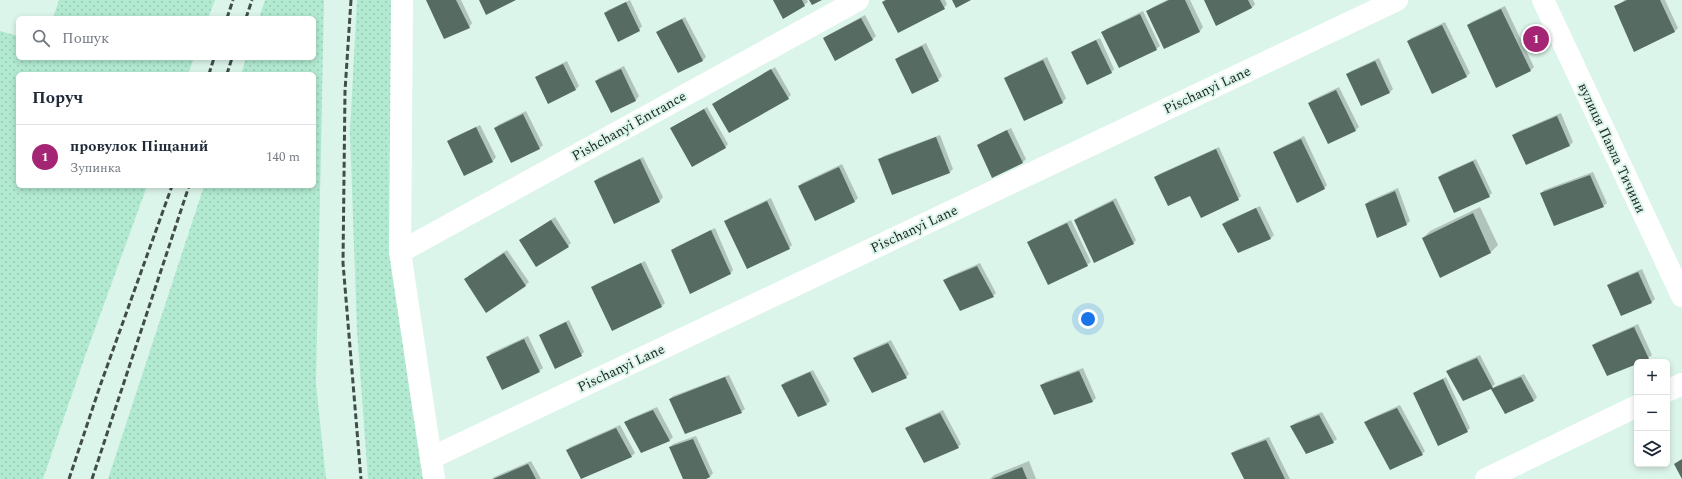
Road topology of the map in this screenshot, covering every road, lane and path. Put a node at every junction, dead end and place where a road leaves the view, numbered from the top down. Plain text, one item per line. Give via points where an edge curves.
1 (402, 0) edge
2 (858, 0) edge
3 (1397, 0) edge
4 (1543, 0) edge
5 (400, 252) junction
6 (1682, 296) edge
7 (1682, 384) edge
8 (1670, 390) edge
9 (1634, 407) edge
10 (433, 468) edge
11 (1486, 479) edge

1 - 5 street
2 - 5 street, Pishchanyi Entrance
3 - 10 street, Pischanyi Lane
4 - 6 street, вулиця Павла Тичини
5 - 10 street
7 - 8 street
9 - 11 street

